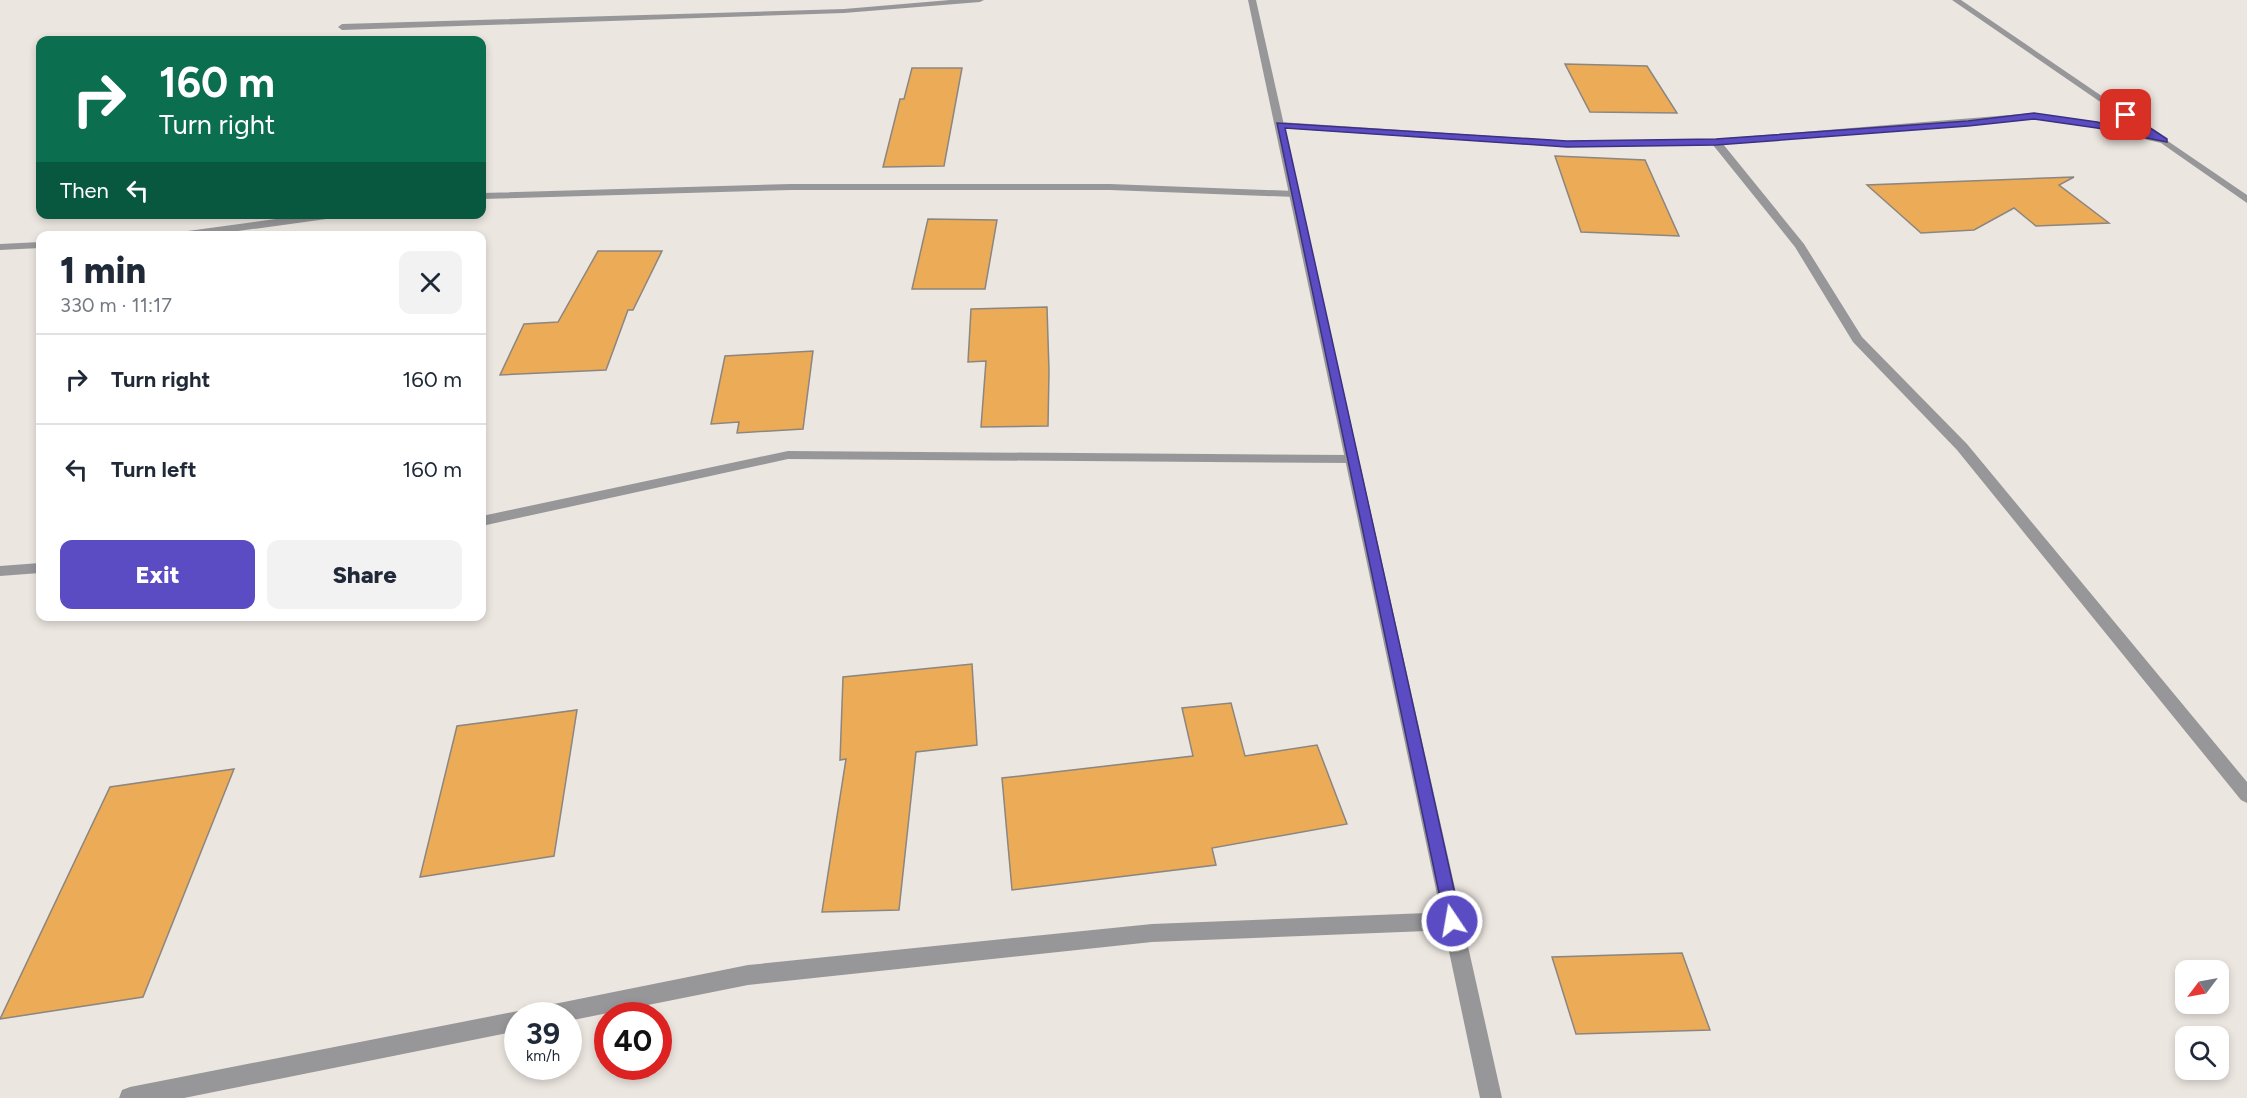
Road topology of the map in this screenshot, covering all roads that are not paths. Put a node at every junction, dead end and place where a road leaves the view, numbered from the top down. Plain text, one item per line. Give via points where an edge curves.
1 (980, 0) edge
2 (1252, 0) edge
3 (1956, 0) edge
4 (342, 27) dead end
5 (1280, 125) junction
6 (2164, 141) junction
7 (1716, 142) junction
8 (1295, 194) junction
9 (486, 196) edge
10 (2247, 200) edge
11 (303, 219) edge
12 (211, 231) edge
13 (36, 245) edge
14 (0, 247) edge
15 (1351, 459) junction
16 (486, 520) edge
17 (36, 568) edge
18 (0, 571) edge
19 (2247, 795) edge
20 (1452, 921) junction
21 (582, 1009) edge
22 (504, 1024) edge
23 (130, 1098) edge
24 (1491, 1098) edge

1 - 4 street via 844,11
2 - 5 street
3 - 6 street
5 - 7 street via 1567,144
5 - 8 street
6 - 7 street via 2097,125 2034,116
6 - 10 street
7 - 19 street via 1800,246 1857,339 1962,447
8 - 9 street via 1110,187 791,187
8 - 15 street
11 - 12 street
13 - 14 street
15 - 16 street via 788,455
15 - 20 street
17 - 18 street
20 - 21 street via 1152,933 760,974
20 - 24 street
22 - 23 street

